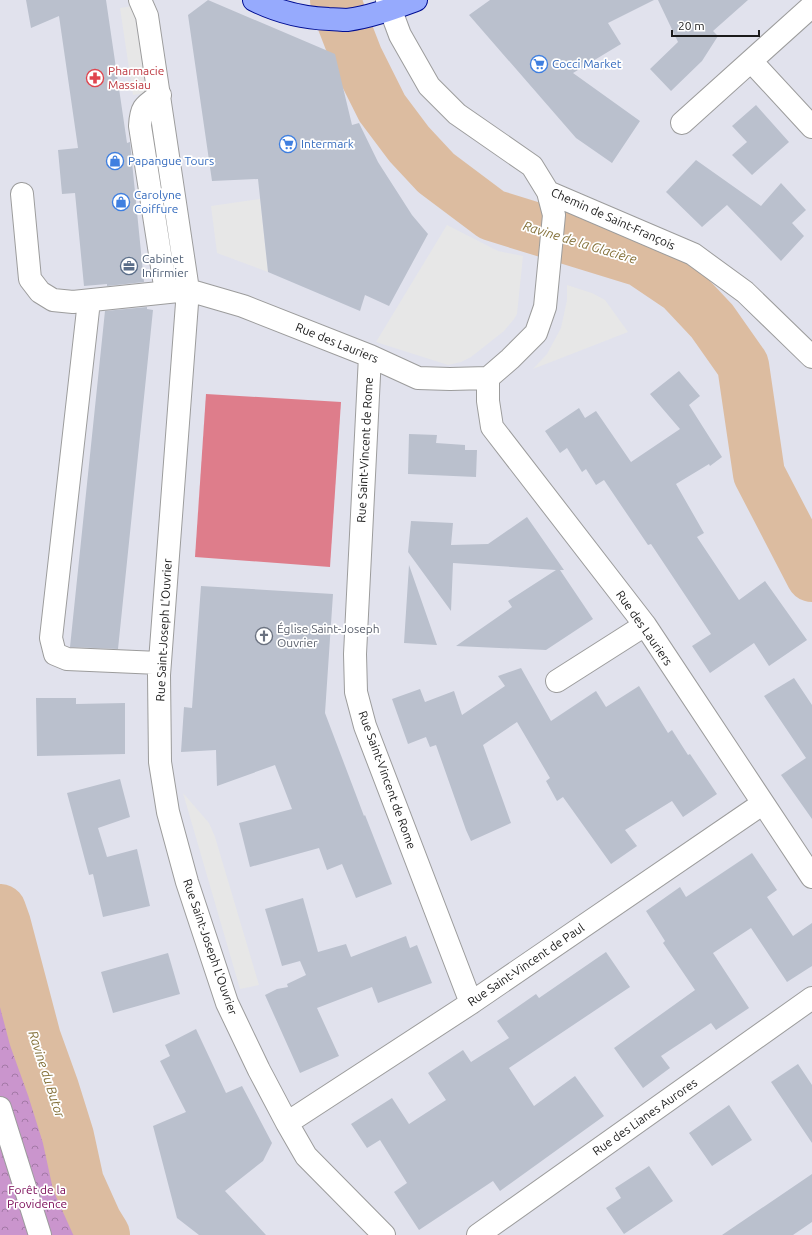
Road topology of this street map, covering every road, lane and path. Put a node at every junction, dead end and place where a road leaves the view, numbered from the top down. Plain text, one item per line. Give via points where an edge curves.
1 (254, 0) edge
2 (416, 0) edge
3 (147, 5) edge
4 (389, 5) edge
5 (812, 6) edge
6 (751, 61) junction
7 (160, 95) junction
8 (682, 123) dead end
9 (812, 127) edge
10 (548, 192) junction
11 (22, 194) dead end
12 (188, 290) junction
13 (166, 292) junction
14 (89, 301) junction
15 (370, 356) junction
16 (812, 357) edge
17 (488, 378) junction
18 (645, 625) junction
19 (159, 663) junction
20 (557, 681) dead end
21 (762, 804) junction
22 (812, 877) edge
23 (812, 998) edge
24 (471, 1003) junction
25 (0, 1108) edge
26 (287, 1123) junction
27 (40, 1235) edge
28 (384, 1235) edge
29 (478, 1235) edge

1 - 4 main road via 287,13 312,18 347,20 369,15
2 - 4 main road
3 - 7 street, Rue Saint-Joseph L'Ouvrier
4 - 10 street, Chemin de Saint-François via 400,35 429,86 457,114 532,166
5 - 6 street
6 - 8 street
6 - 9 street
7 - 12 street, Rue Saint-Joseph L'Ouvrier
7 - 13 street via 148,103 141,112 140,126
10 - 16 street, Chemin de Saint-François via 693,254 745,292
10 - 17 street via 554,215 545,307 536,333
11 - 14 street via 30,279 40,292 53,300
12 - 13 street
12 - 15 street, Rue des Lauriers via 243,306
12 - 19 street, Rue Saint-Joseph L'Ouvrier
13 - 14 street
14 - 19 street via 51,638 55,654 67,659
15 - 17 street, Rue des Lauriers via 418,378
15 - 24 street, Rue Saint-Vincent de Rome via 355,654 356,692 365,726
17 - 18 street, Rue des Lauriers via 492,427
18 - 20 street
18 - 21 street, Rue des Lauriers
19 - 26 street, Rue Saint-Joseph L'Ouvrier via 160,762 170,818 227,1003
21 - 22 street, Rue des Lauriers
21 - 24 street, Rue Saint-Vincent de Paul
23 - 29 street, Rue des Lianes Aurores
24 - 26 street, Rue Saint-Vincent de Paul
25 - 27 street
26 - 28 street, Rue Saint-Joseph L'Ouvrier via 306,1156

